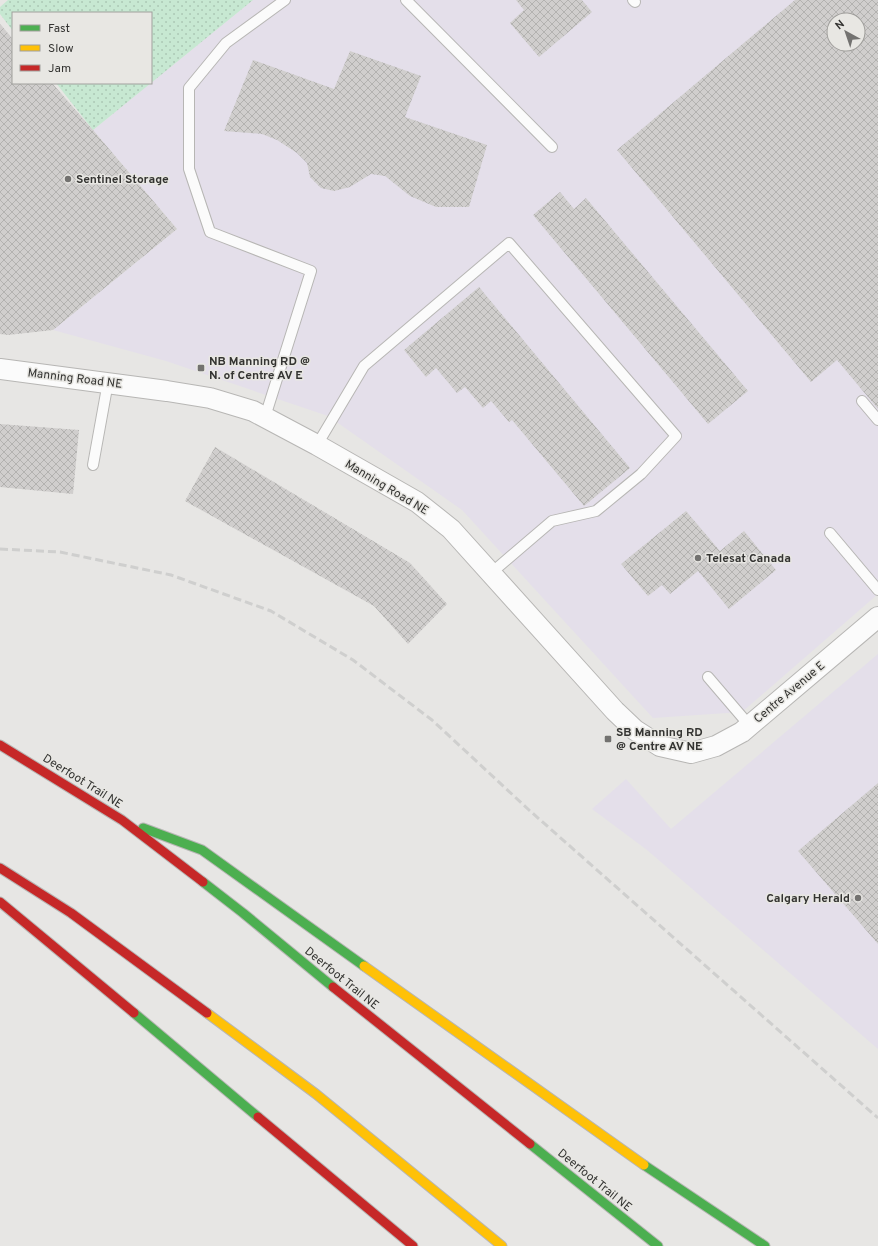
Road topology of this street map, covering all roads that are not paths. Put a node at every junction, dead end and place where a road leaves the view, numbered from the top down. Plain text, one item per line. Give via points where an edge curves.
1 (285, 0) edge
2 (406, 0) edge
3 (552, 147) dead end
4 (0, 369) edge
5 (108, 382) junction
6 (862, 401) dead end
7 (265, 416) junction
8 (878, 420) edge
9 (317, 445) junction
10 (93, 466) dead end
11 (830, 533) dead end
12 (490, 574) junction
13 (878, 590) edge
14 (878, 617) edge
15 (708, 678) dead end
16 (749, 725) junction
17 (0, 744) edge
18 (691, 753) joint
19 (122, 820) junction
20 (0, 868) edge
21 (0, 902) edge
22 (413, 1246) edge
23 (502, 1246) edge
24 (658, 1246) edge
25 (765, 1246) edge

1 - 7 lane via 226,43 189,88 189,169 210,232 311,271
2 - 3 lane
4 - 5 street, Manning Road NE
5 - 7 street, Manning Road NE via 210,398
5 - 10 lane
6 - 8 lane
7 - 9 street, Manning Road NE
9 - 12 street, Manning Road NE via 417,502 451,529
9 - 12 lane via 364,366 509,243 676,436 642,474 596,511 552,521
11 - 13 lane
12 - 18 street, Manning Road NE via 635,730 660,746
14 - 16 street, Centre Avenue E
15 - 16 lane
16 - 18 street, Centre Avenue E via 742,732 716,746
17 - 19 highway, Deerfoot Trail NE
19 - 24 highway, Deerfoot Trail NE via 243,913
19 - 25 highway via 202,850 644,1165
20 - 23 highway via 71,913 316,1094
21 - 22 highway

